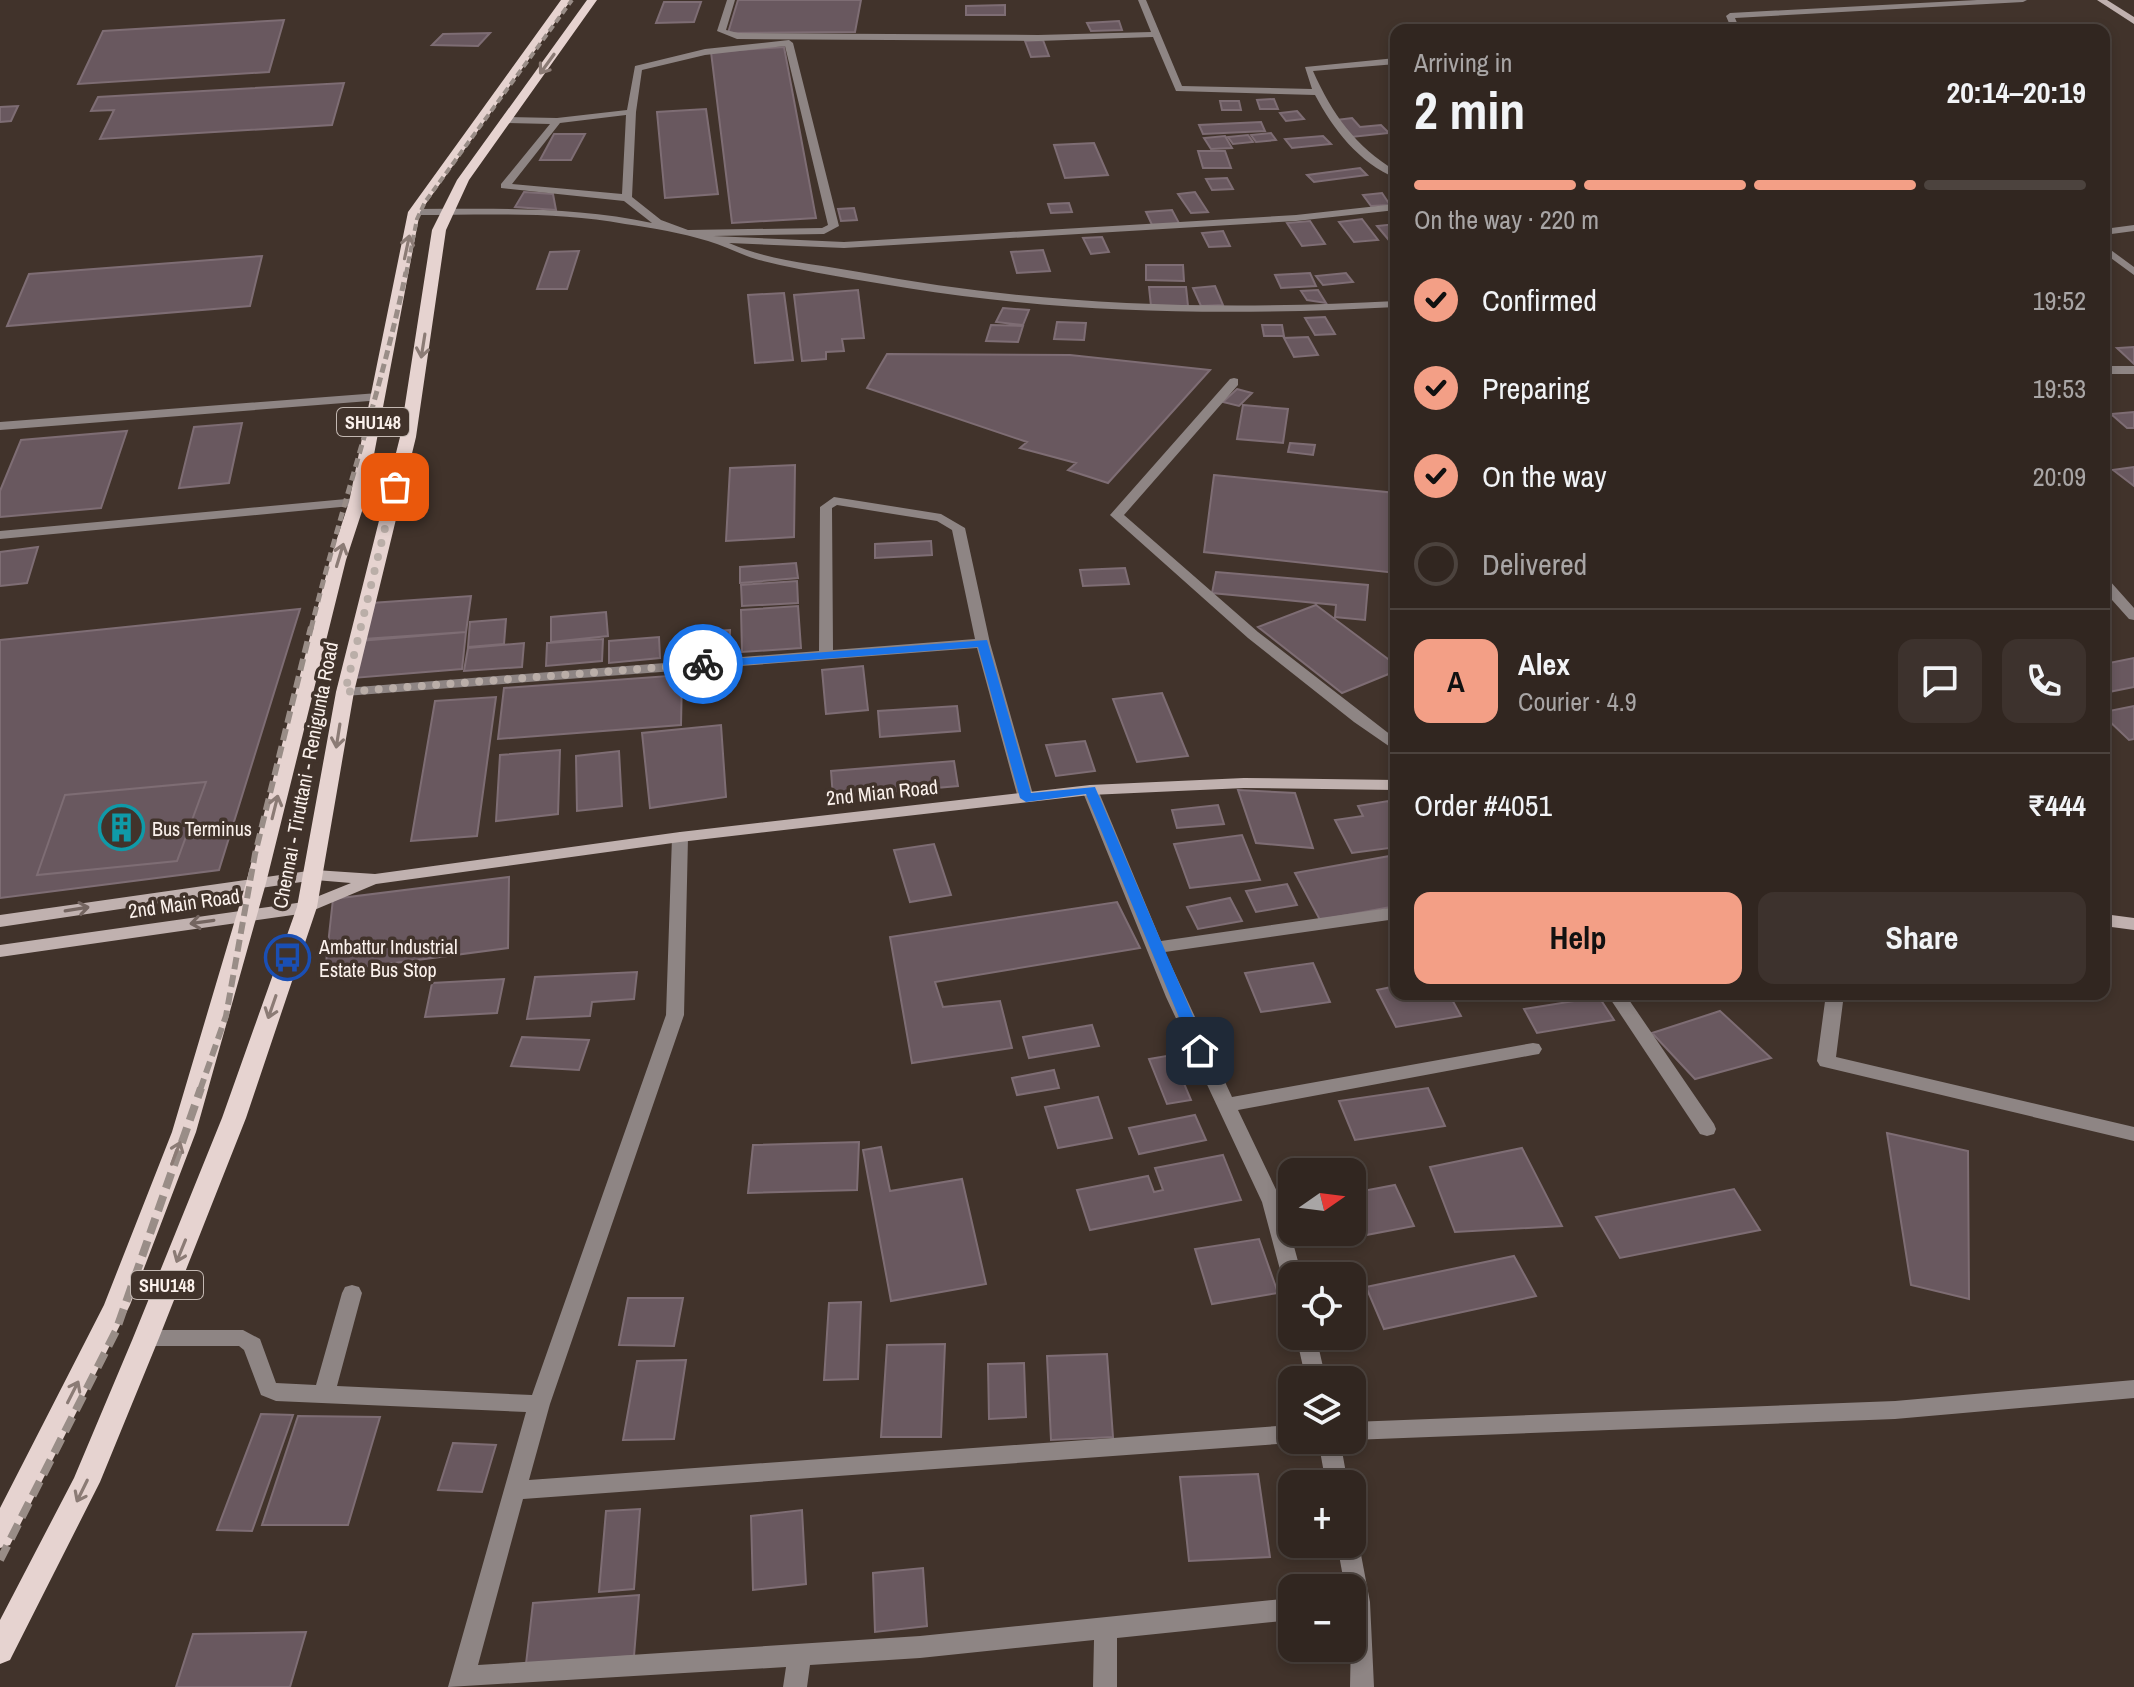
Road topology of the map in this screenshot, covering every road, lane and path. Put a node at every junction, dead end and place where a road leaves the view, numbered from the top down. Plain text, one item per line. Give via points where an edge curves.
1 (566, 0) edge
2 (592, 0) edge
3 (731, 0) edge
4 (1142, 0) edge
5 (2023, 0) edge
6 (2101, 0) edge
7 (2134, 21) edge
8 (1733, 24) edge
9 (1156, 34) junction
10 (1390, 62) edge
11 (1318, 92) junction
12 (631, 112) junction
13 (505, 120) junction
14 (557, 121) junction
15 (1390, 172) edge
16 (627, 198) junction
17 (1390, 208) edge
18 (414, 212) junction
19 (446, 212) junction
20 (2134, 228) edge
21 (2110, 231) edge
22 (713, 239) junction
23 (2110, 253) edge
24 (2134, 272) edge
25 (1390, 304) edge
26 (427, 317) junction
27 (391, 320) junction
28 (2110, 370) edge
29 (2134, 370) edge
30 (1234, 382) dead end
31 (378, 397) junction
32 (0, 426) edge
33 (357, 502) junction
34 (0, 535) edge
35 (2110, 590) edge
36 (2134, 616) edge
37 (983, 643) junction
38 (826, 656) junction
39 (345, 692) junction
40 (1390, 742) edge
41 (1390, 785) edge
42 (1090, 790) junction
43 (1026, 798) junction
44 (680, 837) junction
45 (315, 875) junction
46 (375, 879) junction
47 (256, 883) junction
48 (307, 907) junction
49 (1390, 914) edge
50 (246, 916) junction
51 (0, 921) edge
52 (2110, 921) edge
53 (2134, 924) edge
54 (1154, 948) junction
55 (0, 951) edge
56 (1620, 1000) edge
57 (1834, 1000) edge
58 (1533, 1049) dead end
59 (1226, 1105) junction
60 (1707, 1129) dead end
61 (2134, 1134) edge
62 (1288, 1262) edge
63 (352, 1293) dead end
64 (146, 1338) junction
65 (2134, 1389) edge
66 (324, 1394) junction
67 (539, 1404) junction
68 (1366, 1430) edge
69 (1278, 1435) edge
70 (517, 1490) junction
71 (0, 1536) edge
72 (1278, 1610) edge
73 (1106, 1628) junction
74 (0, 1650) edge
75 (800, 1654) junction
76 (1360, 1662) edge
77 (462, 1682) edge
78 (795, 1687) edge
79 (1105, 1687) edge
80 (1362, 1687) edge

1 - 18 main road, Chennai - Tiruttani - Renigunta Road / SHU148
2 -> 13 main road, Chennai - Tiruttani - Renigunta Road / SHU148
3 - 9 street via 721,31 737,36
4 - 9 street
5 - 8 street via 1730,16
6 - 7 main road
9 - 11 street via 1179,89
10 - 11 street via 1308,69
11 - 15 street via 1336,128 1368,159
12 - 14 street
12 - 16 street
12 - 16 street via 638,68 705,52 789,43 834,226 824,231 687,233 657,222
13 - 14 street
13 - 19 main road, Chennai - Tiruttani - Renigunta Road / SHU148
14 - 16 street via 505,186
17 - 22 street via 958,241 844,245
18 - 19 street
27 -> 18 main road, Chennai - Tiruttani - Renigunta Road / SHU148
19 - 22 street via 549,212 623,220
19 - 26 main road, Chennai - Tiruttani - Renigunta Road / SHU148
20 - 21 street
22 - 25 street via 745,255 894,284 1137,310
23 - 24 street
26 - 27 main road
26 -> 39 main road, Chennai - Tiruttani - Renigunta Road / SHU148 via 408,437
27 - 31 main road, Chennai - Tiruttani - Renigunta Road / SHU148
28 - 29 street
30 - 40 street via 1117,515 1303,680
31 - 32 street
31 - 33 main road, Chennai - Tiruttani - Renigunta Road / SHU148
33 - 34 street
47 -> 33 main road, Chennai - Tiruttani - Renigunta Road / SHU148
35 - 36 street
37 - 38 street
37 - 38 street via 958,528 941,518 834,501 826,507
37 - 43 street
38 - 39 street
39 -> 45 main road, Chennai - Tiruttani - Renigunta Road / SHU148
41 - 42 main road, 2nd Mian Road via 1244,783
42 - 43 main road, 2nd Mian Road
42 - 54 street
43 - 44 main road, 2nd Mian Road
44 - 46 main road, 2nd Mian Road
44 - 67 street via 675,1015
45 - 46 main road, 2nd Main Road
45 - 47 main road, 2nd Main Road
45 - 48 main road, Chennai - Tiruttani - Renigunta Road / SHU148
46 - 48 main road, 2nd Main Road
47 - 50 main road, Chennai - Tiruttani - Renigunta Road / SHU148
51 -> 47 main road, 2nd Main Road
48 - 50 main road, 2nd Main Road
48 -> 64 main road, Chennai - Tiruttani - Renigunta Road / SHU148 via 234,1118
49 - 54 street
50 -> 55 main road, 2nd Main Road
71 -> 50 main road, Chennai - Tiruttani - Renigunta Road / SHU148 via 117,1305 184,1132
52 - 53 main road
54 - 59 street
56 - 60 street
57 - 61 street via 1826,1061
58 - 59 street
59 - 62 street via 1272,1202
63 - 66 street
64 - 66 street via 243,1338 253,1345 268,1389
64 -> 74 main road, Chennai - Tiruttani - Renigunta Road / SHU148 via 86,1482
65 - 68 street via 1895,1410
66 - 67 street
67 - 70 street
69 - 70 street
70 - 77 street
72 - 73 street
73 - 75 street
73 - 79 street
75 - 77 street
75 - 78 street
76 - 80 street

